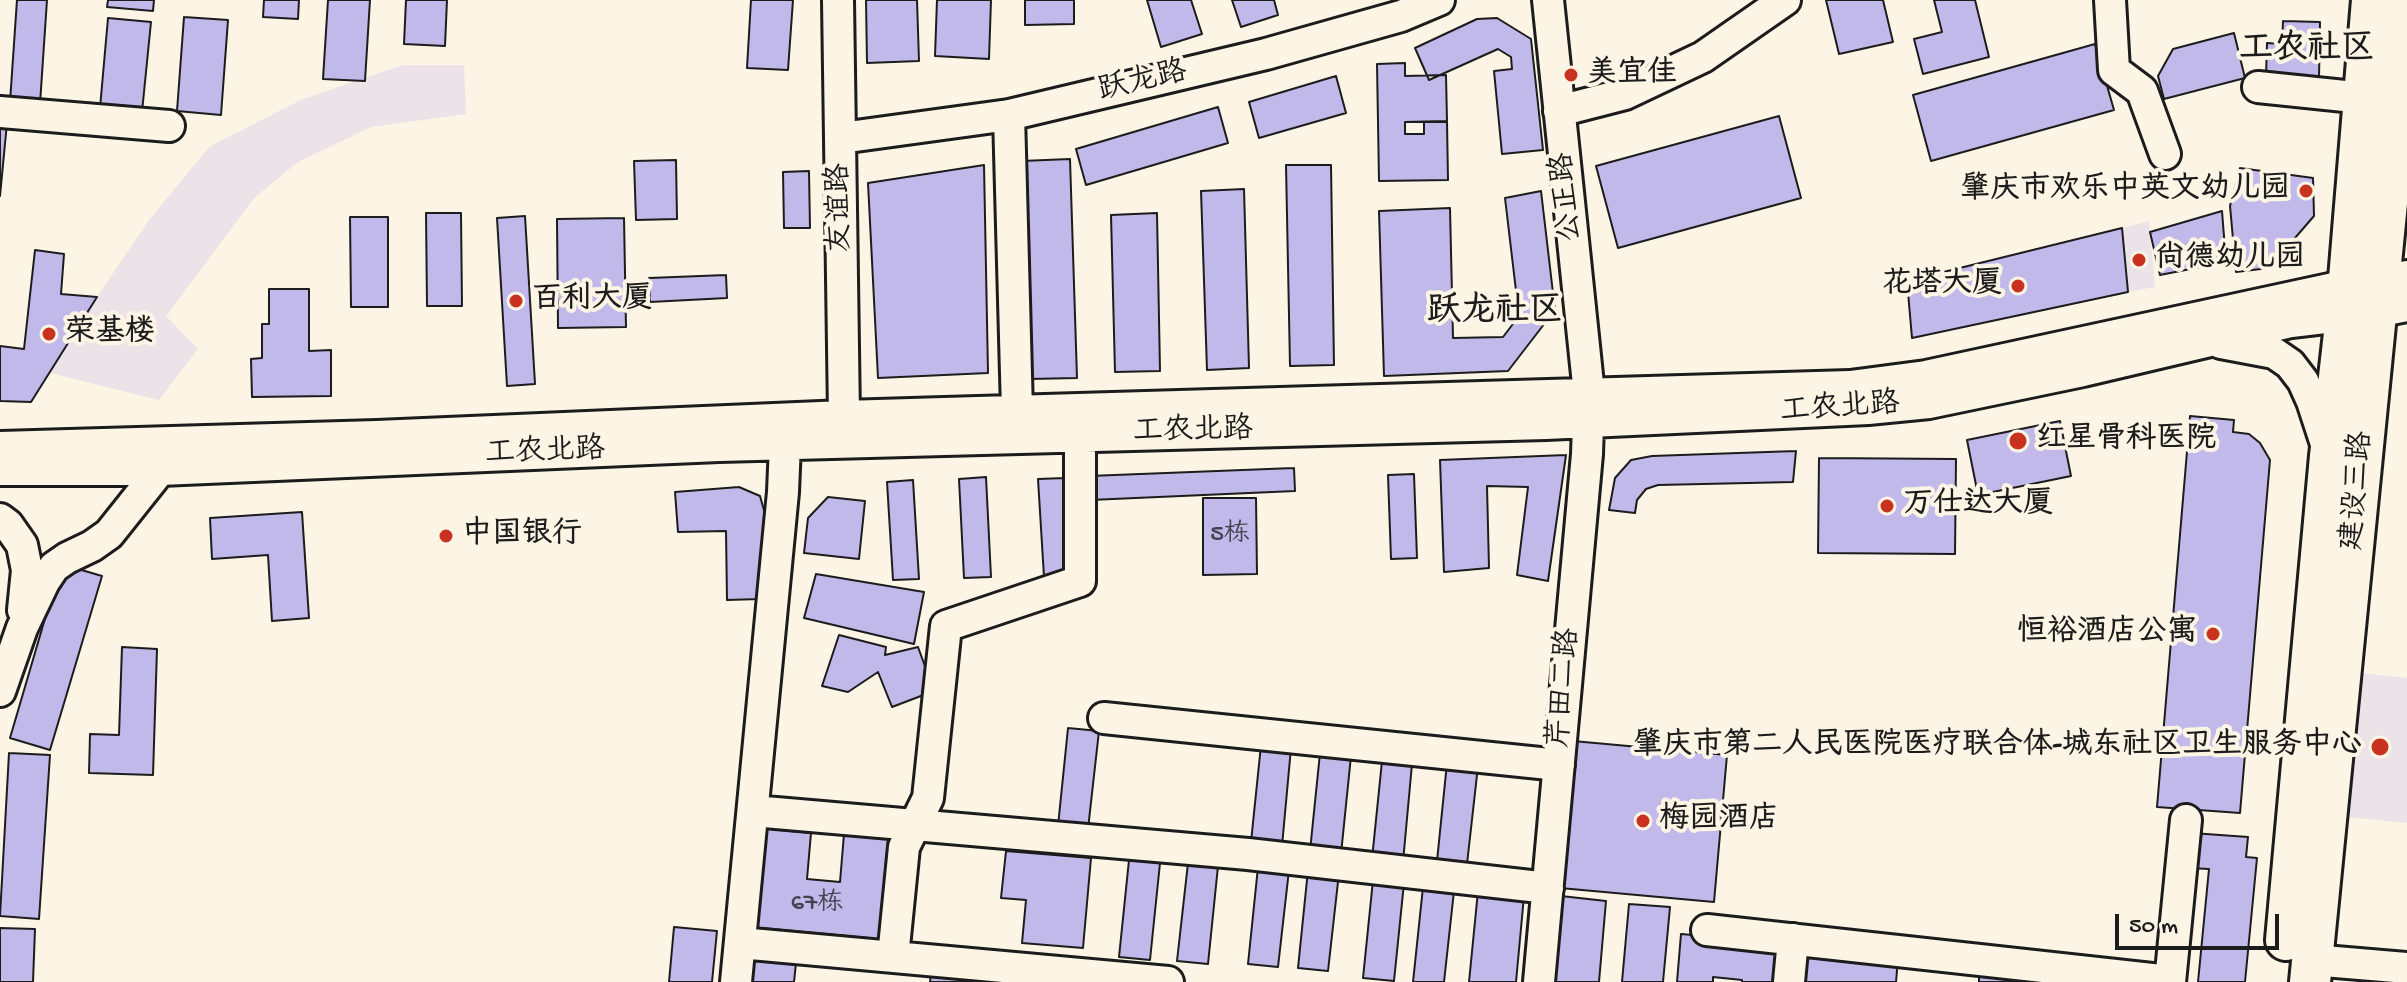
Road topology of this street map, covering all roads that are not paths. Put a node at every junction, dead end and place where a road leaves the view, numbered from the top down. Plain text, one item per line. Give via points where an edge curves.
1 (838, 0) edge
2 (1439, 0) edge
3 (1548, 0) edge
4 (1785, 0) edge
5 (2110, 0) edge
6 (2372, 0) edge
7 (2407, 0) edge
8 (2258, 87) dead end
9 (2380, 100) junction
10 (1559, 111) junction
11 (0, 112) edge
12 (1009, 115) junction
13 (169, 126) dead end
14 (841, 138) junction
15 (2407, 141) edge
16 (2165, 154) dead end
17 (2377, 296) edge
18 (2203, 341) junction
19 (1588, 408) junction
20 (1017, 411) junction
21 (844, 416) junction
22 (1080, 436) junction
23 (785, 444) junction
24 (0, 447) edge
25 (2346, 457) junction
26 (0, 470) edge
27 (160, 470) junction
28 (0, 519) edge
29 (22, 628) junction
30 (0, 691) edge
31 (1104, 718) dead end
32 (1559, 765) junction
33 (753, 811) junction
34 (2186, 820) dead end
35 (916, 824) junction
36 (1548, 888) junction
37 (1707, 930) dead end
38 (1793, 939) junction
39 (740, 943) junction
40 (893, 957) junction
41 (2407, 968) edge
42 (2048, 975) edge
43 (2301, 975) edge
44 (736, 982) edge
45 (1168, 982) edge
46 (1539, 982) edge
47 (1789, 982) edge
48 (2170, 982) edge

1 - 14 street, 友谊路
2 - 12 street, 跃龙路 via 1266,54
3 - 10 street, 公正路
4 - 10 street via 1703,57 1625,94
5 - 16 street via 2114,70 2142,91
6 - 9 main road, 建设三路
7 - 9 main road, 建设三路
8 - 9 street
9 - 15 street
9 - 17 main road, 建设三路
10 - 19 street, 公正路
11 - 13 street
12 - 14 street, 跃龙路
12 - 20 street
14 - 21 street, 友谊路
17 - 18 street, 工农北路
17 - 19 street, 工农北路 via 1926,376
17 - 25 main road, 建设三路
18 - 19 street, 工农北路 via 1929,403 1868,409
18 - 25 street via 2274,353 2290,364
19 - 20 street, 工农北路
19 - 22 street, 工农北路
19 - 32 street, 芹田二路
20 - 21 street, 工农北路
21 - 24 street, 工农北路
22 - 23 street, 工农北路
22 - 35 street via 1080,581 946,626 928,798
23 - 27 street, 工农北路
23 - 33 street
25 - 43 main road, 建设三路
26 - 27 street, 工农北路
27 - 29 street via 109,534 54,567
28 - 29 street via 22,545 27,570
29 - 30 street
31 - 32 street
32 - 36 street, 芹田二路
33 - 35 street
33 - 39 street
34 - 48 street
35 - 36 street
35 - 40 street via 904,847
36 - 46 street, 芹田二路
37 - 38 street
38 - 42 street
38 - 47 street
39 - 40 street
39 - 44 street
40 - 45 street
41 - 43 street
42 - 48 street

